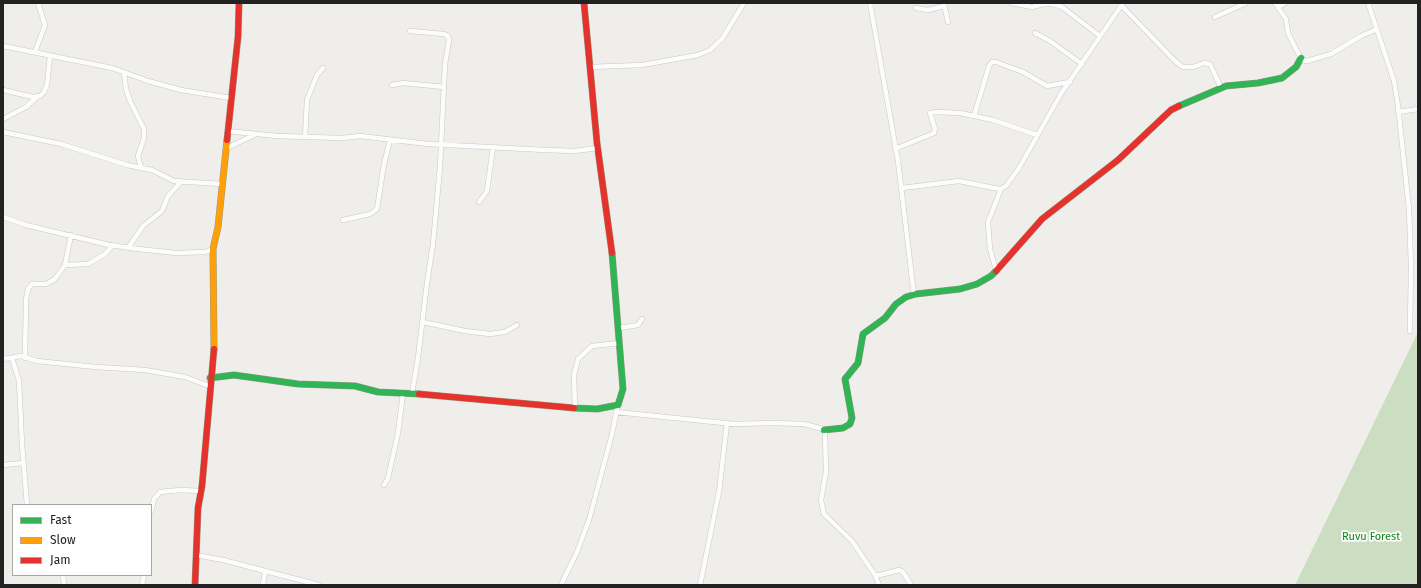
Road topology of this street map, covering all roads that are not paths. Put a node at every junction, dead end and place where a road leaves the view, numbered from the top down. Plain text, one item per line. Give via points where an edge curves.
1 (38, 3) edge
2 (239, 3) edge
3 (584, 3) edge
4 (744, 3) edge
5 (870, 3) edge
6 (1011, 3) edge
7 (1246, 3) edge
8 (1285, 3) edge
9 (1368, 3) edge
10 (944, 4) edge
11 (1050, 4) edge
12 (1122, 4) edge
13 (1277, 5) edge
14 (916, 8) dead end
15 (1215, 17) dead end
16 (948, 22) dead end
17 (1377, 29) junction
18 (410, 31) dead end
19 (1035, 33) dead end
20 (1100, 36) junction
21 (3, 46) edge
22 (35, 52) junction
23 (50, 56) junction
24 (1301, 58) junction
25 (1082, 64) junction
26 (590, 67) junction
27 (323, 68) dead end
28 (124, 72) junction
29 (1070, 82) junction
30 (392, 85) dead end
31 (444, 87) junction
32 (1221, 88) junction
33 (3, 90) edge
34 (37, 96) junction
35 (231, 98) junction
36 (1418, 109) edge
37 (1398, 112) junction
38 (974, 116) junction
39 (3, 119) edge
40 (228, 131) junction
41 (3, 132) edge
42 (256, 134) junction
43 (1037, 135) junction
44 (305, 137) junction
45 (390, 140) junction
46 (440, 144) junction
47 (493, 147) junction
48 (598, 148) junction
49 (225, 149) junction
50 (895, 149) junction
51 (141, 168) junction
52 (181, 182) junction
53 (222, 184) junction
54 (902, 188) junction
55 (1001, 189) junction
56 (479, 202) dead end
57 (3, 217) edge
58 (343, 220) dead end
59 (71, 235) junction
60 (113, 245) junction
61 (128, 248) junction
62 (213, 249) junction
63 (65, 265) junction
64 (996, 270) junction
65 (914, 295) junction
66 (642, 319) dead end
67 (423, 322) junction
68 (517, 325) dead end
69 (619, 328) junction
70 (1410, 331) dead end
71 (620, 343) junction
72 (12, 358) junction
73 (25, 358) junction
74 (3, 359) edge
75 (210, 378) junction
76 (210, 386) junction
77 (403, 393) junction
78 (412, 393) junction
79 (575, 408) junction
80 (617, 409) junction
81 (728, 423) junction
82 (824, 430) junction
83 (23, 463) junction
84 (3, 465) edge
85 (384, 485) dead end
86 (201, 491) junction
87 (27, 504) edge
88 (152, 508) edge
89 (196, 555) junction
90 (265, 572) junction
91 (875, 575) junction
92 (195, 585) edge
93 (263, 585) edge
94 (319, 585) edge
95 (561, 585) edge
96 (700, 585) edge
97 (879, 585) edge
98 (911, 585) edge

1 - 22 street via 45,25
2 - 35 street
3 - 26 street
4 - 26 street via 722,38 710,50 698,55 642,65
5 - 50 street
6 - 11 street via 1032,7
7 - 15 street
8 - 13 street
9 - 17 street
10 - 14 street via 928,10
10 - 16 street
11 - 20 street via 1062,7
12 - 20 street
12 - 32 street via 1183,67 1210,64
13 - 24 street via 1286,18 1290,38
17 - 24 street via 1331,54 1307,61
17 - 37 street via 1394,81
18 - 31 street via 448,36
19 - 25 street
20 - 25 street
21 - 22 street
22 - 23 street
23 - 28 street
23 - 34 street via 44,92
24 - 32 street via 1296,67 1282,78
25 - 29 street
26 - 48 street
27 - 44 street via 316,75 307,100
28 - 35 street via 182,90
28 - 51 street via 130,101 144,129 138,156
29 - 38 street via 1047,86 1023,72 992,62
29 - 43 street
30 - 31 street via 403,83
31 - 46 street
32 - 64 street via 1171,110 1118,160 1042,219
33 - 34 street
34 - 39 street via 26,107
35 - 40 street
36 - 37 street
37 - 70 street via 1409,209
38 - 43 street
38 - 50 street via 932,112 930,115 934,133
40 - 42 street
40 - 49 street
41 - 51 street via 60,144
42 - 44 street
42 - 49 street
43 - 55 street via 1019,168
44 - 45 street via 360,136
45 - 46 street
45 - 58 street via 384,164 380,204 370,214
46 - 47 street
46 - 67 street via 437,206
47 - 48 street via 574,151
47 - 56 street via 487,191
48 - 69 street
49 - 53 street
50 - 54 street
51 - 52 street via 159,173 174,182
52 - 53 street
52 - 61 street via 168,196 162,211 142,226
53 - 62 street
54 - 55 street via 959,181
54 - 65 street
55 - 64 street via 988,222 990,249
57 - 59 street
59 - 60 street
59 - 63 street
60 - 61 street
60 - 63 street via 105,254 88,264
61 - 62 street via 176,252 205,252
62 - 75 street via 214,343
63 - 73 street via 49,283 32,284 28,289
64 - 65 street via 977,284 960,289
65 - 82 street via 896,304 885,318 863,334 858,363 844,379 852,418 850,424 843,428
66 - 69 street via 638,325
67 - 68 street via 490,334 505,332
67 - 78 street
69 - 71 street
71 - 79 street via 592,346 578,359 574,375
71 - 80 street via 623,389
72 - 73 street
72 - 74 street
72 - 83 street via 19,381
73 - 76 street via 145,370 180,376
75 - 76 street
75 - 77 street via 234,375 298,384 355,386 378,392
76 - 86 street
77 - 78 street
77 - 85 street via 398,433 388,478
78 - 79 street
79 - 80 street
80 - 81 street
80 - 95 street via 589,520
81 - 82 street via 804,424
81 - 96 street via 719,492
82 - 91 street via 826,472 822,510 827,519 857,546
83 - 84 street
83 - 87 street
86 - 88 street via 160,492 154,499
86 - 89 street
89 - 90 street
89 - 92 street
90 - 93 street
90 - 94 street
91 - 97 street
91 - 98 street via 899,570 906,575

